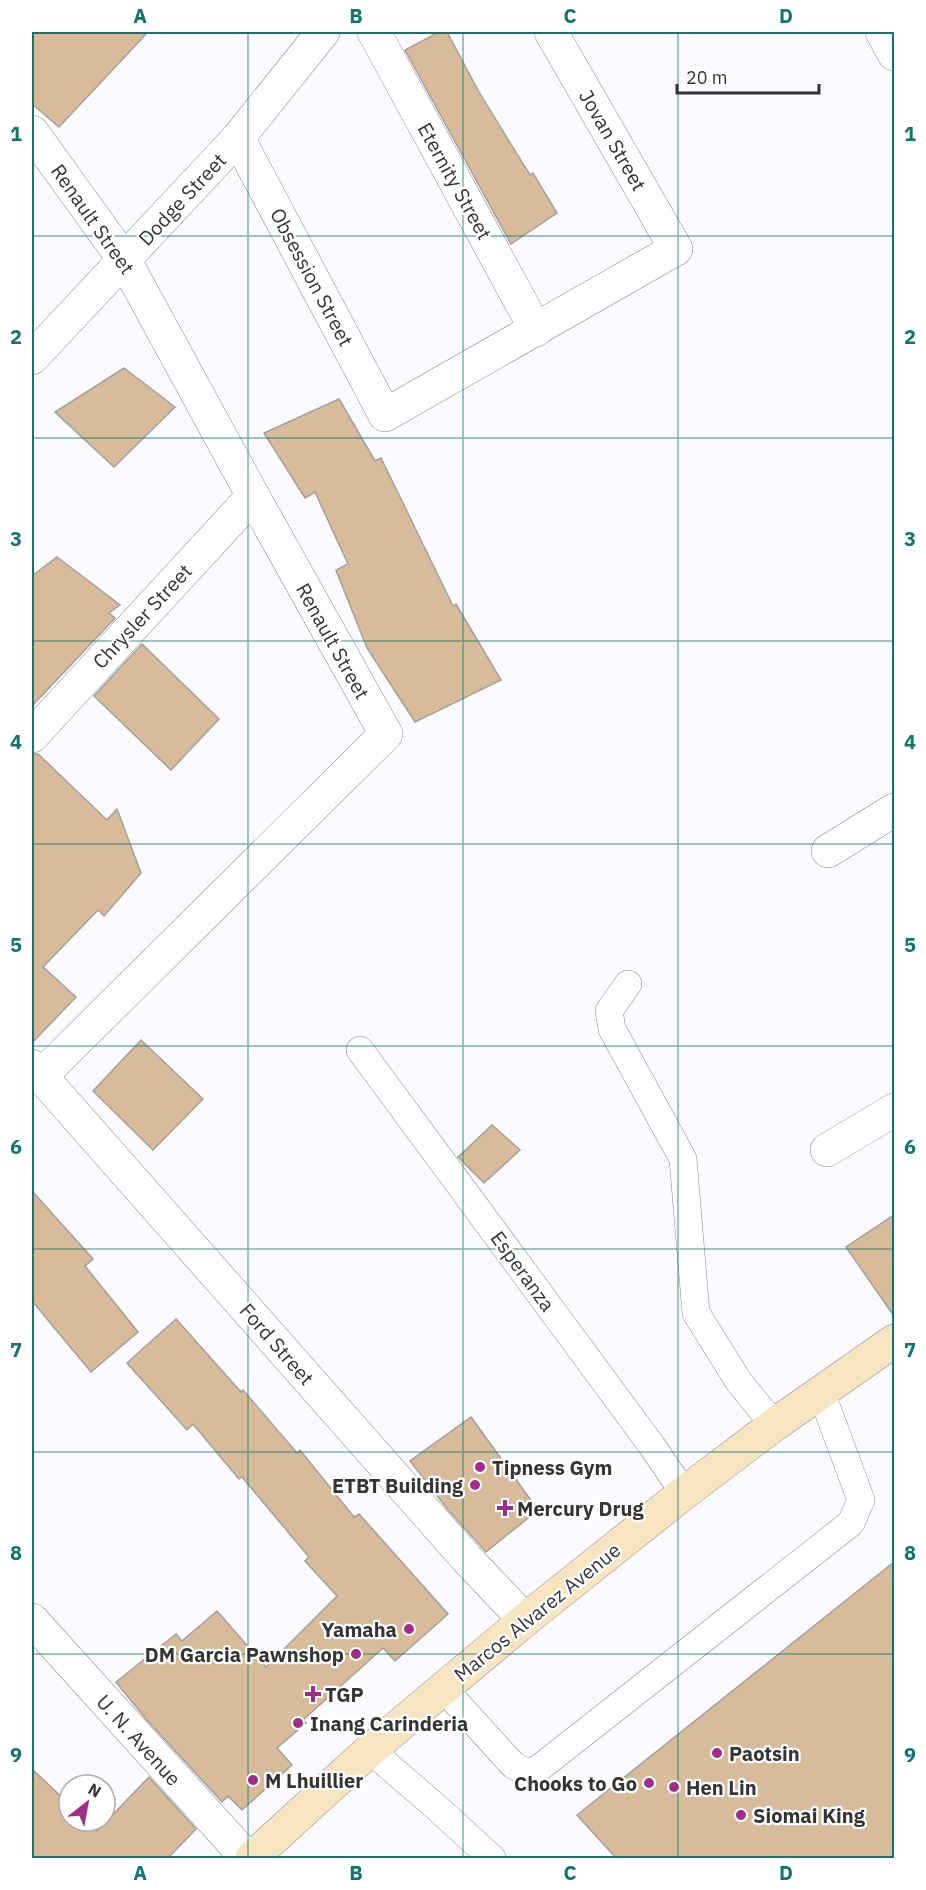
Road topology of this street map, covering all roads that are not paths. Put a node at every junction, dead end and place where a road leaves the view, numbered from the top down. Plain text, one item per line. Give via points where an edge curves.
1 (323, 32) edge
2 (374, 32) edge
3 (551, 32) edge
4 (882, 32) edge
5 (894, 54) edge
6 (32, 132) edge
7 (238, 138) junction
8 (125, 261) junction
9 (536, 330) junction
10 (32, 358) edge
11 (253, 496) junction
12 (32, 736) edge
13 (894, 810) edge
14 (828, 851) dead end
15 (628, 984) dead end
16 (360, 1050) dead end
17 (36, 1071) edge
18 (894, 1110) edge
19 (827, 1150) dead end
20 (894, 1341) edge
21 (821, 1392) junction
22 (774, 1425) junction
23 (684, 1493) junction
24 (32, 1620) edge
25 (525, 1620) junction
26 (443, 1688) junction
27 (370, 1750) junction
28 (247, 1858) edge
29 (252, 1858) edge
30 (492, 1858) edge

1 - 7 street, Dodge Street
2 - 9 street, Eternity Street
3 - 9 street, Jovan Street via 676,249
4 - 5 street
6 - 8 street, Renault Street
7 - 8 street, Dodge Street
7 - 9 street, Obsession Street via 385,415
8 - 10 street, Dodge Street
8 - 11 street, Renault Street
11 - 12 street, Chrysler Street
11 - 17 street, Renault Street via 386,734
13 - 14 street
15 - 22 lane via 609,1011 612,1029 682,1159 696,1313 739,1382
16 - 23 lane, Esperanza
17 - 25 street, Ford Street via 466,1559
18 - 19 street
20 - 21 main road, Marcos Alvarez Avenue
21 - 22 main road, Marcos Alvarez Avenue
21 - 26 lane via 861,1500 851,1523 538,1769 526,1772 513,1765
22 - 23 main road, Marcos Alvarez Avenue
23 - 25 main road, Marcos Alvarez Avenue
24 - 28 street, U. N. Avenue
25 - 26 main road, Marcos Alvarez Avenue
26 - 27 main road, Marcos Alvarez Avenue
27 - 29 main road, Marcos Alvarez Avenue
27 - 30 lane

